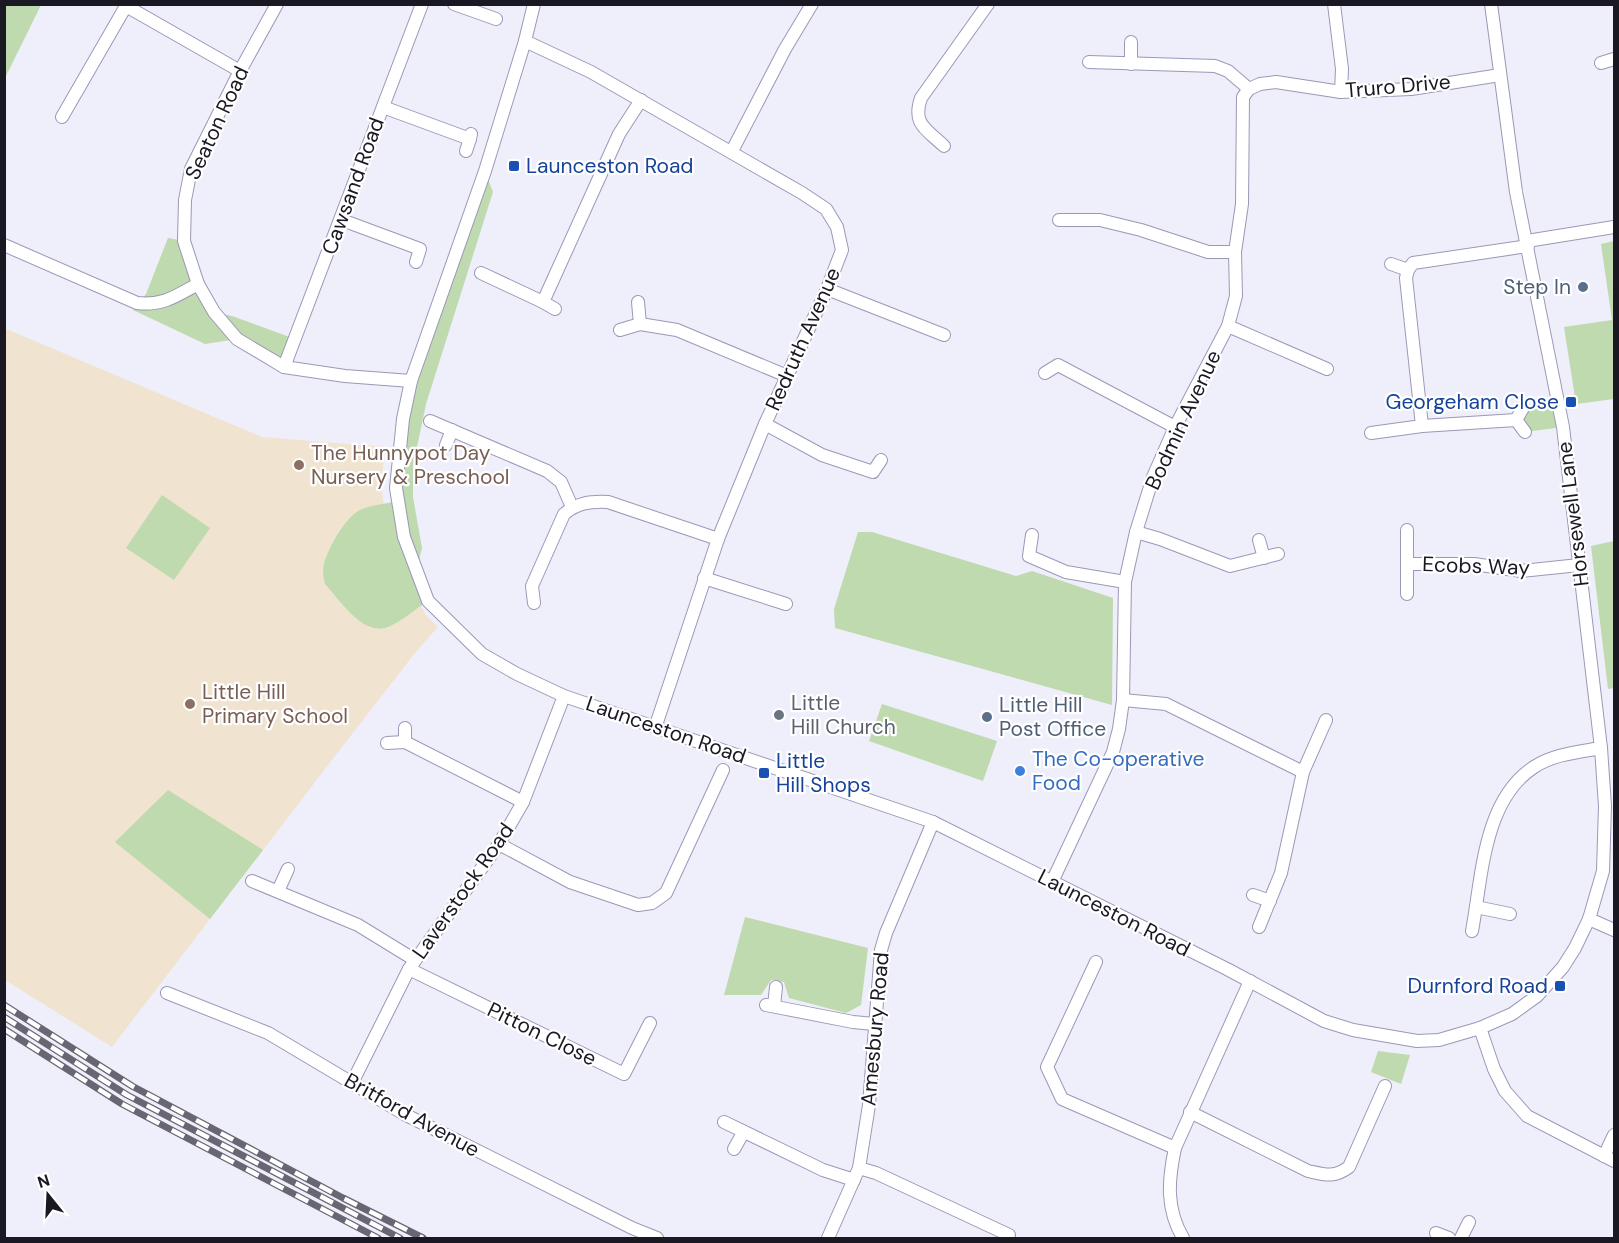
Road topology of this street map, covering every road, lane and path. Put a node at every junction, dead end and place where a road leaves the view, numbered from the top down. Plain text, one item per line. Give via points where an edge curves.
1 (277, 4) edge
2 (422, 4) edge
3 (454, 4) edge
4 (534, 4) edge
5 (812, 4) edge
6 (988, 4) edge
7 (1334, 4) edge
8 (1491, 4) edge
9 (126, 5) edge
10 (496, 19) dead end
11 (525, 41) junction
12 (1131, 42) dead end
13 (1614, 59) edge
14 (1089, 62) dead end
15 (1601, 63) dead end
16 (1131, 64) junction
17 (240, 71) junction
18 (1500, 75) junction
19 (1249, 89) junction
20 (1341, 92) junction
21 (641, 100) junction
22 (383, 107) junction
23 (62, 117) dead end
24 (469, 141) dead end
25 (944, 146) dead end
26 (732, 152) junction
27 (342, 220) junction
28 (1059, 220) dead end
29 (1614, 227) edge
30 (1528, 244) junction
31 (4, 245) edge
32 (1235, 252) junction
33 (416, 262) dead end
34 (1391, 264) dead end
35 (1408, 270) junction
36 (482, 273) dead end
37 (198, 284) junction
38 (827, 289) junction
39 (543, 302) junction
40 (638, 302) dead end
41 (555, 309) dead end
42 (640, 324) junction
43 (1227, 326) junction
44 (620, 330) dead end
45 (944, 335) dead end
46 (284, 367) junction
47 (1327, 369) dead end
48 (1045, 373) dead end
49 (787, 376) junction
50 (411, 381) junction
51 (1523, 408) dead end
52 (1516, 420) junction
53 (430, 421) dead end
54 (765, 424) junction
55 (1422, 426) junction
56 (1175, 427) junction
57 (452, 430) junction
58 (1525, 432) dead end
59 (1371, 434) dead end
60 (446, 446) dead end
61 (881, 460) dead end
62 (572, 507) junction
63 (1407, 530) dead end
64 (1136, 532) junction
65 (1032, 535) dead end
66 (718, 539) junction
67 (1259, 540) dead end
68 (1278, 554) dead end
69 (1264, 558) junction
70 (1407, 564) junction
71 (1580, 565) junction
72 (704, 578) junction
73 (1125, 582) junction
74 (1407, 594) dead end
75 (534, 603) dead end
76 (786, 604) dead end
77 (564, 696) junction
78 (1123, 700) junction
79 (1326, 720) dead end
80 (656, 725) junction
81 (405, 728) dead end
82 (405, 742) junction
83 (387, 743) dead end
84 (1601, 748) junction
85 (723, 770) dead end
86 (1303, 772) junction
87 (523, 802) junction
88 (933, 822) junction
89 (499, 844) junction
90 (288, 869) dead end
91 (252, 880) dead end
92 (1052, 882) junction
93 (278, 891) junction
94 (1253, 895) dead end
95 (1270, 901) junction
96 (1476, 907) junction
97 (1509, 914) dead end
98 (1589, 919) junction
99 (1259, 927) dead end
100 (1614, 930) edge
101 (1472, 931) dead end
102 (1096, 962) dead end
103 (412, 964) junction
104 (1250, 981) junction
105 (777, 987) dead end
106 (167, 993) dead end
107 (651, 1023) dead end
108 (874, 1024) junction
109 (1480, 1028) junction
110 (352, 1083) junction
111 (1385, 1086) dead end
112 (1190, 1112) junction
113 (724, 1122) dead end
114 (743, 1132) junction
115 (1614, 1135) edge
116 (1175, 1148) junction
117 (734, 1149) dead end
118 (1609, 1159) edge
119 (856, 1174) junction
120 (1468, 1222) dead end
121 (1436, 1233) dead end
122 (1009, 1235) dead end
123 (657, 1239) edge
124 (828, 1239) edge
125 (1183, 1239) edge
126 (1449, 1239) edge
127 (1461, 1239) edge

1 - 17 street, Seaton Road
2 - 22 street, Cawsand Road
3 - 10 street
4 - 11 street, Launceston Road
5 - 26 street
6 - 25 street via 921,98 917,111 921,124
7 - 20 street
8 - 18 street, Horsewell Lane
9 - 17 street
9 - 23 street
11 - 21 street, Redruth Avenue
11 - 50 street, Launceston Road via 485,171
12 - 16 street
13 - 15 street
14 - 16 street
16 - 19 street via 1215,66 1228,71
17 - 37 street, Seaton Road via 191,169 184,241
18 - 20 street, Truro Drive via 1411,89
18 - 30 street, Horsewell Lane via 1516,192
19 - 20 street, Truro Drive via 1276,82
19 - 32 street, Bodmin Avenue via 1243,97 1242,204
21 - 26 street, Redruth Avenue
21 - 39 street via 619,134
22 - 24 street
22 - 27 street, Cawsand Road
26 - 38 street, Redruth Avenue via 826,209 837,228 842,250
27 - 33 street via 420,249
27 - 46 street, Cawsand Road
28 - 32 street via 1100,220 1208,252
29 - 30 street
30 - 35 street via 1413,264
30 - 71 street, Horsewell Lane via 1559,400
31 - 37 street via 137,303 154,305
32 - 43 street, Bodmin Avenue via 1236,296
34 - 35 street
35 - 55 street
36 - 39 street
37 - 46 street, Seaton Road via 214,312 237,339
38 - 45 street
38 - 49 street, Redruth Avenue
39 - 41 street
40 - 42 street
42 - 44 street
42 - 49 street via 677,330
43 - 47 street
43 - 56 street, Bodmin Avenue
46 - 50 street, Seaton Road
48 - 56 street via 1060,360
49 - 54 street, Redruth Avenue
50 - 77 street, Launceston Road via 398,465 397,501 404,537 428,601 482,654
51 - 52 street
52 - 55 street
52 - 58 street
53 - 57 street
54 - 61 street via 822,455 873,472
54 - 66 street, Redruth Avenue
55 - 59 street
56 - 64 street, Bodmin Avenue via 1153,477
57 - 60 street
57 - 62 street via 547,471 561,482
62 - 66 street via 590,501 608,502
62 - 75 street via 564,514 532,586
63 - 70 street, Ecobs Way
64 - 69 street via 1230,566
64 - 73 street, Bodmin Avenue
65 - 73 street via 1027,557 1066,572
66 - 72 street, Redruth Avenue
67 - 69 street
68 - 69 street
70 - 71 street, Ecobs Way via 1474,564 1521,571
70 - 74 street, Ecobs Way
71 - 84 street, Horsewell Lane
72 - 76 street
72 - 80 street, Redruth Avenue
73 - 78 street, Bodmin Avenue
77 - 80 street, Launceston Road
77 - 87 street, Laverstock Road
78 - 86 street via 1166,704
78 - 92 street, Bodmin Avenue via 1113,752
79 - 86 street
80 - 88 street, Launceston Road
81 - 82 street
82 - 83 street
82 - 87 street
84 - 96 street via 1555,757 1534,767 1512,788 1493,824
84 - 98 street, Horsewell Lane via 1603,871
85 - 89 street via 666,893 652,903 638,905 570,882
86 - 95 street via 1281,873
87 - 89 street, Laverstock Road
88 - 92 street, Launceston Road
88 - 108 street, Amesbury Road via 881,950
89 - 103 street, Laverstock Road
90 - 93 street
91 - 93 street
92 - 104 street, Launceston Road
93 - 103 street via 358,925
94 - 95 street
95 - 99 street
96 - 97 street
96 - 101 street
98 - 100 street
98 - 109 street, Launceston Road via 1563,968 1537,996 1512,1014
102 - 116 street via 1047,1066 1062,1099
103 - 107 street, Pitton Close via 624,1074
103 - 110 street, Laverstock Road
104 - 109 street, Launceston Road via 1324,1021 1353,1030 1417,1041 1439,1040
104 - 112 street
105 - 108 street via 770,1005
106 - 110 street, Britford Avenue via 268,1033
108 - 119 street, Amesbury Road via 869,1105
109 - 118 street via 1505,1091 1527,1116
110 - 123 street, Britford Avenue via 406,1115
111 - 112 street via 1349,1167 1338,1175 1308,1171
112 - 116 street
113 - 114 street
114 - 117 street
114 - 119 street via 823,1170
115 - 118 street
116 - 125 street via 1169,1175 1169,1204
119 - 122 street via 876,1173
119 - 124 street, Amesbury Road
120 - 127 street
121 - 126 street

